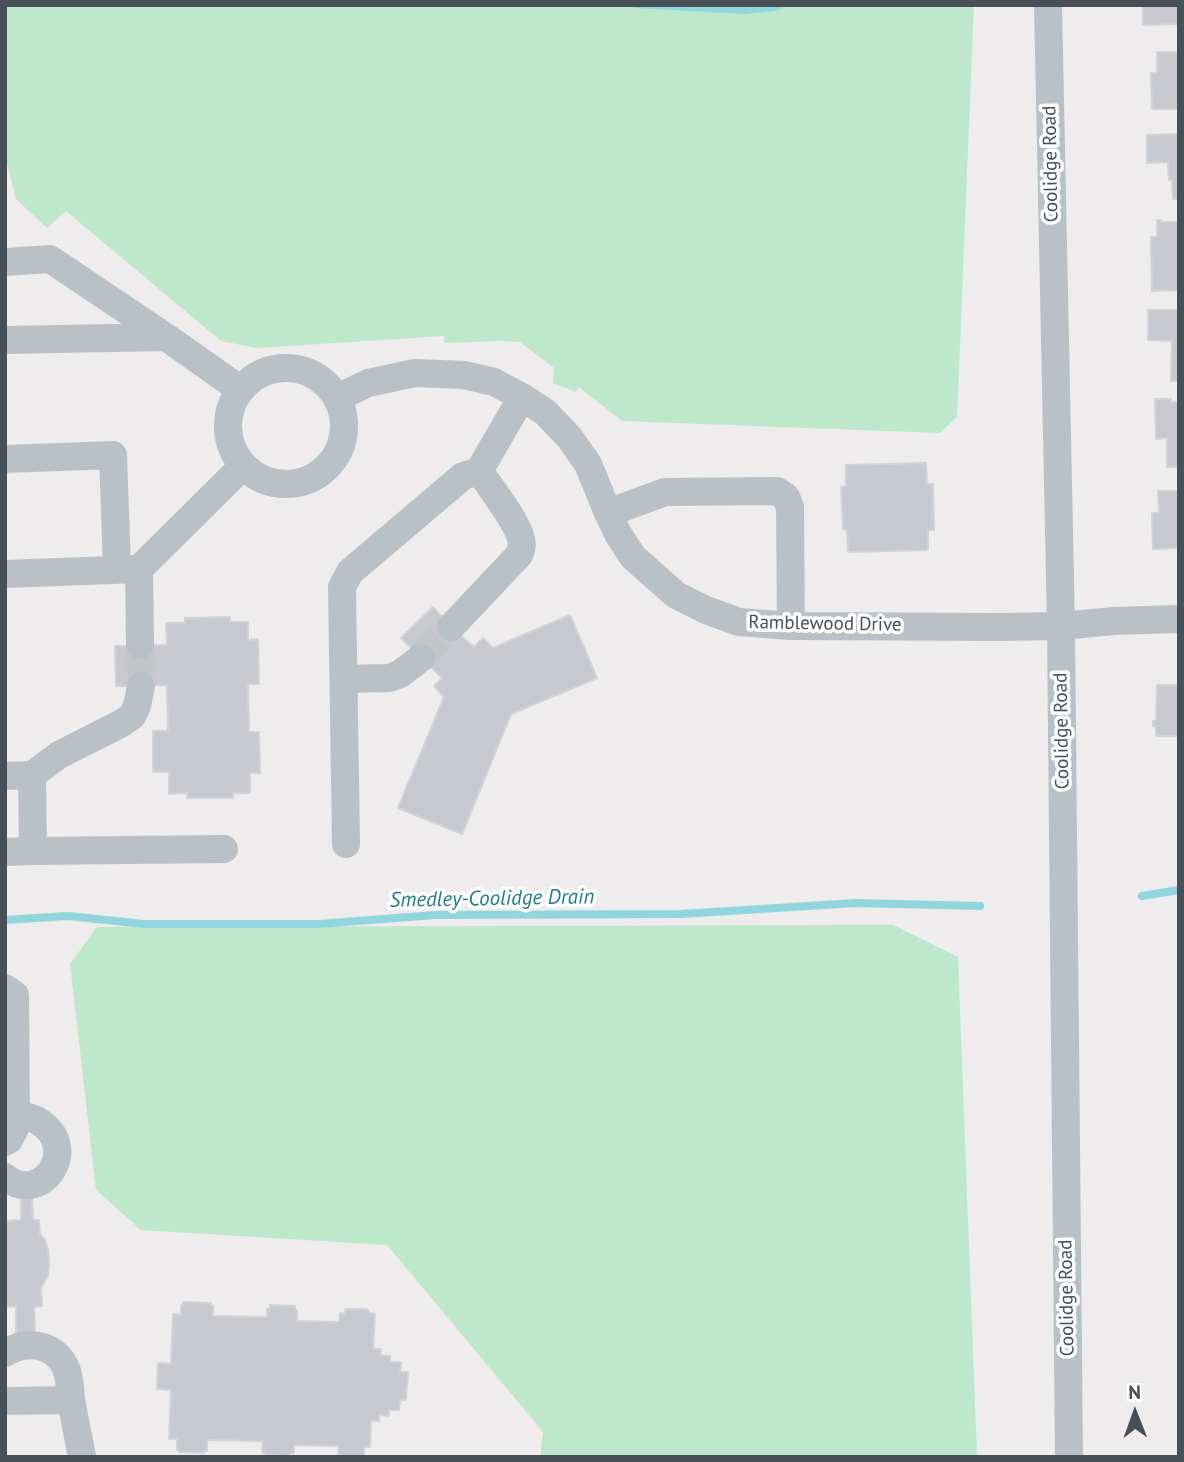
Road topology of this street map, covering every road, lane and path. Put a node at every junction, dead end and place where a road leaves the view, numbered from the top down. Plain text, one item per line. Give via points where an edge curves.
1 (1048, 5) edge
2 (5, 262) edge
3 (166, 337) junction
4 (5, 340) edge
5 (240, 390) junction
6 (522, 397) junction
7 (337, 398) junction
8 (5, 459) edge
9 (243, 466) junction
10 (479, 471) junction
11 (608, 513) junction
12 (128, 570) junction
13 (5, 574) edge
14 (1179, 619) edge
15 (791, 626) junction
16 (1061, 626) junction
17 (451, 627) tunnel mouth
18 (140, 645) tunnel mouth
19 (421, 658) tunnel mouth
20 (344, 679) junction
21 (141, 686) tunnel mouth
22 (19, 776) edge
23 (346, 844) dead end
24 (224, 849) dead end
25 (33, 851) junction
26 (5, 852) edge
27 (5, 988) edge
28 (11, 1065) edge
29 (16, 1115) junction
30 (5, 1142) edge
31 (5, 1177) edge
32 (5, 1353) edge
33 (71, 1400) junction
34 (5, 1401) edge
35 (82, 1457) edge
36 (1069, 1457) edge

1 - 16 street, Coolidge Road
2 - 3 street via 50,260
3 - 4 street
3 - 5 street
5 - 7 street via 272,370 291,368 326,383
5 - 9 street via 228,420 229,437
6 - 7 street, Ramblewood Drive via 494,382 464,374 415,373 368,383
6 - 10 street
6 - 11 street, Ramblewood Drive via 569,437 588,464
7 - 9 street via 344,434 328,467 294,484 275,484
8 - 12 street via 113,455
9 - 12 street
10 - 17 street via 515,524 522,549
10 - 20 street via 463,476 350,572 342,587
11 - 15 street, Ramblewood Drive via 633,557 676,595 739,622
11 - 15 street via 665,492 777,491 790,507
12 - 13 street
12 - 18 street
14 - 16 street, Ramblewood Drive
15 - 16 street, Ramblewood Drive
16 - 36 street, Coolidge Road
19 - 20 street via 389,678
20 - 23 street
21 - 22 street via 132,716
22 - 25 street
24 - 25 street
25 - 26 street
27 - 28 street via 15,995
28 - 29 street
29 - 30 street via 16,1126
29 - 31 street via 36,1119 51,1131 57,1161 50,1175 38,1183 23,1184
32 - 33 street via 17,1346 48,1348 69,1375
33 - 34 street
33 - 35 street

